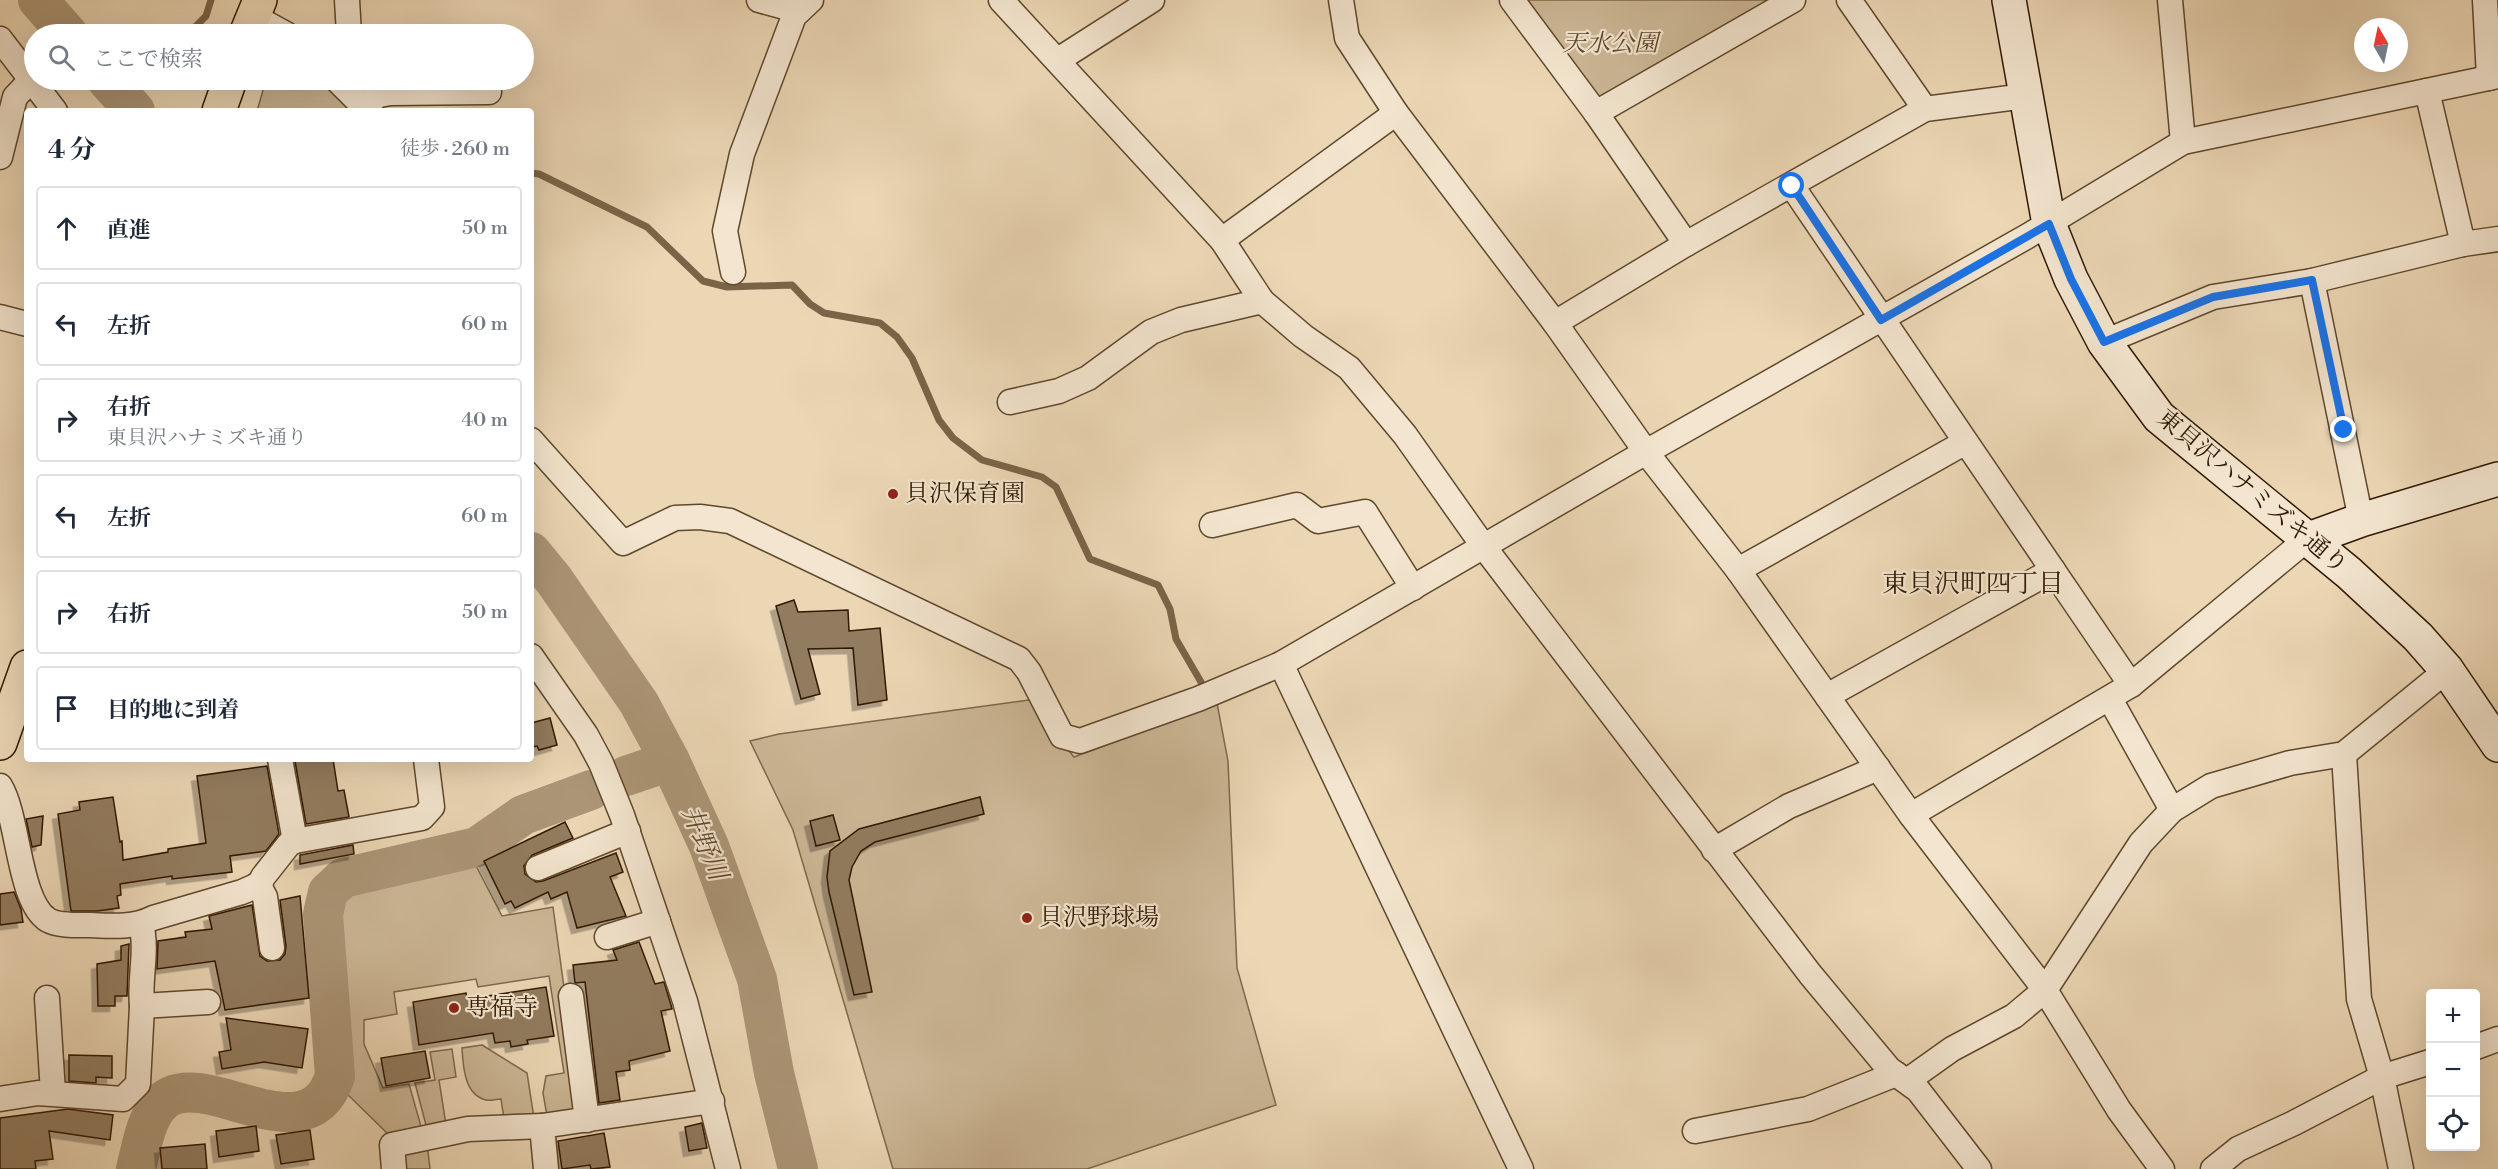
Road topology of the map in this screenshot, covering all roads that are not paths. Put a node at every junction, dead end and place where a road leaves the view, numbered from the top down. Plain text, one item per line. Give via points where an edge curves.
1 (346, 0) edge
2 (759, 0) edge
3 (1001, 0) edge
4 (1152, 0) edge
5 (1341, 0) edge
6 (1512, 0) edge
7 (1793, 0) edge
8 (1849, 0) edge
9 (2009, 0) edge
10 (2170, 0) edge
11 (2485, 0) edge
12 (805, 6) edge
13 (253, 17) edge
14 (267, 24) edge
15 (348, 24) edge
16 (0, 39) edge
17 (1058, 60) junction
18 (24, 71) edge
19 (2493, 77) edge
20 (24, 87) edge
21 (39, 90) edge
22 (226, 90) edge
23 (2427, 91) junction
24 (489, 92) dead end
25 (355, 94) edge
26 (2025, 96) junction
27 (53, 108) edge
28 (220, 108) edge
29 (1925, 109) junction
30 (1396, 113) junction
31 (1596, 113) junction
32 (2183, 142) junction
33 (0, 157) edge
34 (1792, 186) junction
35 (2049, 224) junction
36 (2498, 239) edge
37 (1222, 240) junction
38 (1686, 244) junction
39 (2463, 244) junction
40 (733, 272) dead end
41 (2312, 280) junction
42 (1262, 301) junction
43 (0, 317) edge
44 (1881, 320) junction
45 (24, 323) edge
46 (1555, 324) junction
47 (2104, 342) junction
48 (1010, 402) dead end
49 (534, 443) edge
50 (1964, 443) junction
51 (1646, 452) junction
52 (2498, 479) edge
53 (2361, 520) junction
54 (1212, 525) dead end
55 (2306, 540) junction
56 (1484, 547) junction
57 (1738, 570) junction
58 (2053, 570) junction
59 (1413, 588) junction
60 (534, 660) edge
61 (1281, 664) junction
62 (2447, 670) junction
63 (24, 679) edge
64 (2131, 685) junction
65 (1827, 696) junction
66 (2110, 699) junction
67 (11, 733) edge
68 (2496, 737) edge
69 (2344, 754) junction
70 (281, 762) edge
71 (426, 762) edge
72 (1878, 768) junction
73 (0, 786) edge
74 (2172, 810) junction
75 (1911, 815) junction
76 (628, 831) junction
77 (295, 841) junction
78 (1714, 850) junction
79 (538, 868) dead end
80 (258, 884) junction
81 (658, 921) junction
82 (141, 924) junction
83 (607, 937) dead end
84 (272, 948) dead end
85 (2046, 990) junction
86 (572, 996) dead end
87 (47, 998) dead end
88 (208, 1002) dead end
89 (142, 1006) junction
90 (2498, 1039) edge
91 (2480, 1045) edge
92 (2426, 1063) edge
93 (1901, 1077) junction
94 (2382, 1077) junction
95 (52, 1093) junction
96 (0, 1099) edge
97 (712, 1101) junction
98 (587, 1120) junction
99 (542, 1126) junction
100 (1695, 1131) dead end
101 (394, 1169) edge
102 (546, 1169) edge
103 (728, 1169) edge
104 (1521, 1169) edge
105 (1979, 1169) edge
106 (2162, 1169) edge
107 (2213, 1169) edge
108 (2401, 1169) edge

1 - 15 street
2 - 12 street
3 - 17 street
4 - 17 street
5 - 30 street via 1347,38
6 - 31 street
7 - 31 street
8 - 29 street
9 - 26 street, 東貝沢ハナミズキ通り
10 - 32 street
11 - 19 street
12 - 40 street via 794,16 742,154 725,231
13 - 14 street
16 - 18 street
17 - 37 street
19 - 23 street
20 - 33 street via 15,97
21 - 27 street
22 - 28 main road
23 - 32 street
23 - 39 street
24 - 25 street
26 - 29 street
26 - 35 street, 東貝沢ハナミズキ通り
29 - 34 street
30 - 37 street
30 - 46 street
31 - 38 street
32 - 35 street
34 - 38 street
34 - 44 street
35 - 44 street
35 - 47 street, 東貝沢ハナミズキ通り via 2071,279
36 - 39 street
37 - 42 street
38 - 46 street
39 - 41 street
41 - 47 street via 2213,297
41 - 53 street
42 - 48 street via 1181,320 1151,332 1088,378 1059,391
42 - 56 street via 1349,368 1405,435
43 - 45 street
44 - 50 street
44 - 51 street
46 - 51 street
47 - 55 street, 東貝沢ハナミズキ通り via 2159,417
49 - 61 street via 623,543 675,518 730,521 1019,659 1062,736 1080,741
50 - 57 street
50 - 58 street
51 - 56 street
51 - 57 street
52 - 53 street
53 - 55 street
54 - 59 street via 1297,505 1318,521 1365,512
55 - 62 street, 東貝沢ハナミズキ通り via 2385,606
55 - 64 street
56 - 59 street
56 - 78 street
57 - 65 street
58 - 64 street
58 - 65 street
59 - 61 street
60 - 76 street via 596,754
61 - 104 street
62 - 68 street, 東貝沢ハナミズキ通り
62 - 69 street
63 - 67 main road
64 - 66 street
65 - 72 street
66 - 74 street
66 - 75 street
69 - 74 street via 2289,763 2211,786
69 - 94 street via 2359,999
70 - 77 street
71 - 77 street via 432,807 422,818
72 - 75 street
72 - 78 street via 1789,806
73 - 82 street via 30,894 40,912 50,921
74 - 85 street via 2141,843
75 - 85 street
76 - 79 street
76 - 81 street
77 - 80 street
78 - 93 street via 1810,974 1889,1069
80 - 82 street
80 - 84 street via 269,915
81 - 83 street
81 - 97 street
82 - 89 street
85 - 93 street via 2014,1016
85 - 106 street via 2119,1110
86 - 98 street
87 - 95 street
88 - 89 street
89 - 95 street via 138,1084 123,1099
90 - 91 street
92 - 94 street
93 - 100 street via 1808,1109
93 - 105 street via 1918,1090
94 - 107 street via 2238,1149
94 - 108 street
95 - 96 street
97 - 98 street
97 - 103 street
98 - 99 street
99 - 101 street via 468,1129 392,1145
99 - 102 street

